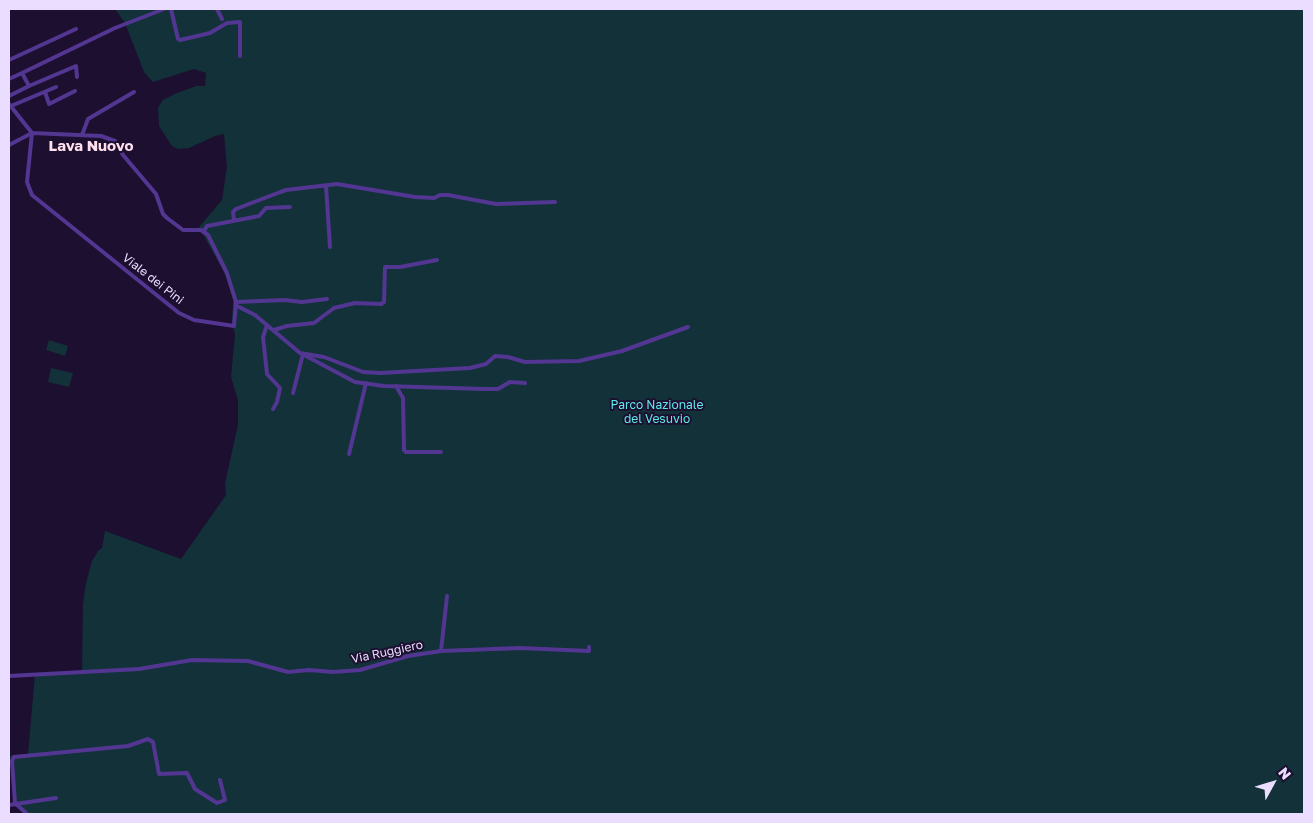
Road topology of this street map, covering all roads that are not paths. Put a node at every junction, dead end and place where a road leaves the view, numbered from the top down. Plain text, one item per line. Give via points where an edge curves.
1 (164, 9) edge
2 (171, 9) edge
3 (217, 9) edge
4 (222, 20) dead end
5 (76, 29) dead end
6 (240, 56) dead end
7 (9, 60) edge
8 (22, 73) junction
9 (77, 77) dead end
10 (9, 79) edge
11 (30, 86) junction
12 (56, 87) dead end
13 (75, 91) dead end
14 (45, 92) junction
15 (134, 92) dead end
16 (9, 96) edge
17 (10, 105) edge
18 (32, 133) junction
19 (82, 135) junction
20 (9, 145) edge
21 (326, 186) junction
22 (555, 202) dead end
23 (290, 207) dead end
24 (234, 220) junction
25 (204, 231) junction
26 (330, 247) dead end
27 (437, 260) dead end
28 (326, 299) dead end
29 (236, 304) junction
30 (267, 325) junction
31 (688, 327) dead end
32 (274, 330) junction
33 (303, 354) junction
34 (366, 383) junction
35 (525, 383) dead end
36 (396, 386) junction
37 (293, 393) dead end
38 (273, 410) dead end
39 (441, 452) dead end
40 (349, 454) dead end
41 (447, 596) dead end
42 (589, 647) dead end
43 (441, 651) junction
44 (9, 676) edge
45 (220, 780) dead end
46 (56, 798) dead end
47 (15, 803) junction
48 (9, 805) edge
49 (27, 814) edge

1 - 8 street
2 - 6 street via 180,40 210,33 226,23 240,22
3 - 4 street
5 - 7 street
8 - 10 street
8 - 11 street
9 - 11 street via 76,66
11 - 16 street
12 - 14 street
13 - 14 street via 50,104
14 - 17 street
15 - 19 street via 88,119
17 - 18 street
18 - 19 street
18 - 20 street
18 - 29 street, Viale dei Pini via 27,182 32,195 185,316 234,326
19 - 25 street via 108,137 115,141 156,194 163,214 186,232
21 - 22 street via 356,187 415,197 434,198 440,194 496,204
21 - 24 street via 286,190 245,204 233,211
21 - 26 street
23 - 24 street via 266,208 259,216
24 - 25 street via 207,226
25 - 29 street via 227,273
27 - 32 street via 385,267 384,302 381,304 356,303 334,308 314,323
28 - 29 street
29 - 30 street
30 - 32 street
30 - 38 street via 263,337 267,374 280,389
31 - 33 street via 622,351 558,363 525,362 495,356 486,364 470,368 380,373 363,372 324,357
32 - 33 street
33 - 34 street via 346,378
33 - 37 street
34 - 36 street
34 - 40 street
35 - 36 street via 514,382 484,389
36 - 39 street via 402,398 404,450
41 - 43 street
42 - 43 street, Via Ruggiero via 589,651 520,648
43 - 44 street, Via Ruggiero via 338,672 288,672 248,662 192,660 138,668
45 - 47 street via 225,800 217,803 195,789 187,773 159,774 153,742 148,739 128,746 14,757
46 - 47 street
47 - 48 street
47 - 49 street

